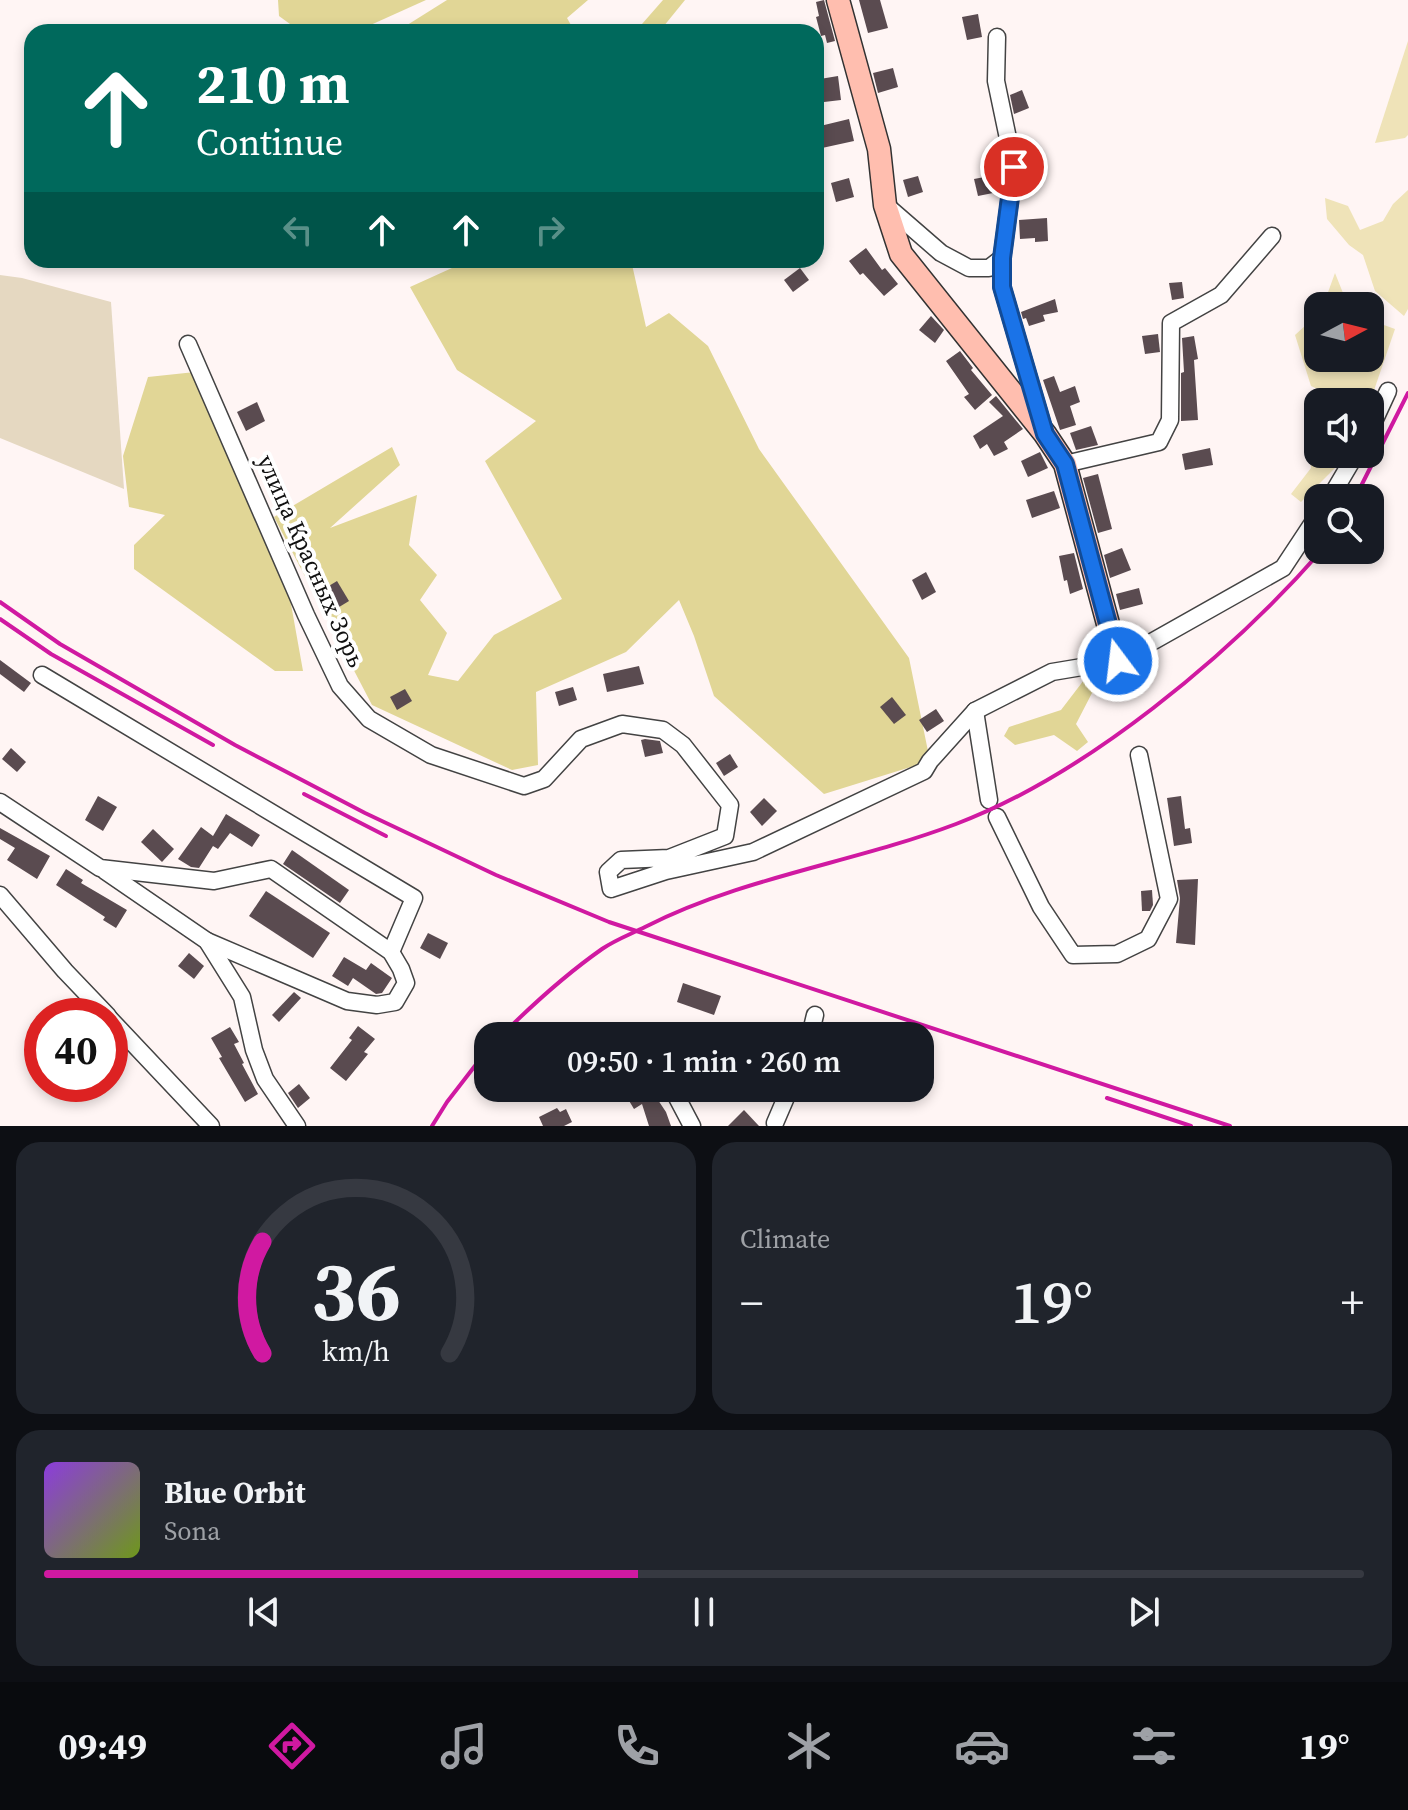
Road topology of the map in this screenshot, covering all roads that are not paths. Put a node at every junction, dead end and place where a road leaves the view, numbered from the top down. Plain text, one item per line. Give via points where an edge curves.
1 (838, 0) edge
2 (997, 37) dead end
3 (885, 205) junction
4 (1272, 236) dead end
5 (1002, 258) junction
6 (188, 344) dead end
7 (1388, 391) dead end
8 (1384, 400) edge
9 (1045, 434) junction
10 (1065, 464) junction
11 (1304, 536) edge
12 (1118, 661) junction
13 (42, 675) dead end
14 (975, 711) junction
15 (1139, 755) dead end
16 (989, 800) dead end
17 (0, 802) edge
18 (997, 817) dead end
19 (100, 868) junction
20 (0, 895) edge
21 (207, 941) junction
22 (391, 952) junction
23 (92, 998) edge
24 (815, 1015) dead end
25 (813, 1022) edge
26 (128, 1037) edge
27 (679, 1102) edge
28 (785, 1102) edge
29 (776, 1125) edge
30 (211, 1126) edge
31 (297, 1126) edge
32 (692, 1126) edge

1 - 3 street via 879,149
2 - 5 street via 996,81 1014,167
3 - 5 street via 941,253 969,268 989,268
3 - 9 street via 901,254
4 - 10 street via 1221,295 1171,323 1170,420 1159,442
5 - 9 street via 1002,287
6 - 14 street, улица Красных Зорь via 319,643 340,686 369,719 431,755 524,786 544,779 581,739 622,724 663,730 683,745 730,805 725,836 669,858 621,860 608,872 611,889 753,852 924,771
7 - 8 street
9 - 10 street
10 - 12 street
11 - 12 street via 1283,568
12 - 14 street via 1052,672
13 - 22 street via 414,898
14 - 16 street
15 - 18 street via 1169,899 1148,939 1117,954 1073,955 1041,907
17 - 19 street
19 - 21 street
19 - 22 street via 214,881 271,869
20 - 23 street
21 - 22 street via 347,1001 377,1005 395,1002 406,983
21 - 31 street via 242,997 265,1079
24 - 25 street
26 - 30 street
27 - 32 street
28 - 29 street

